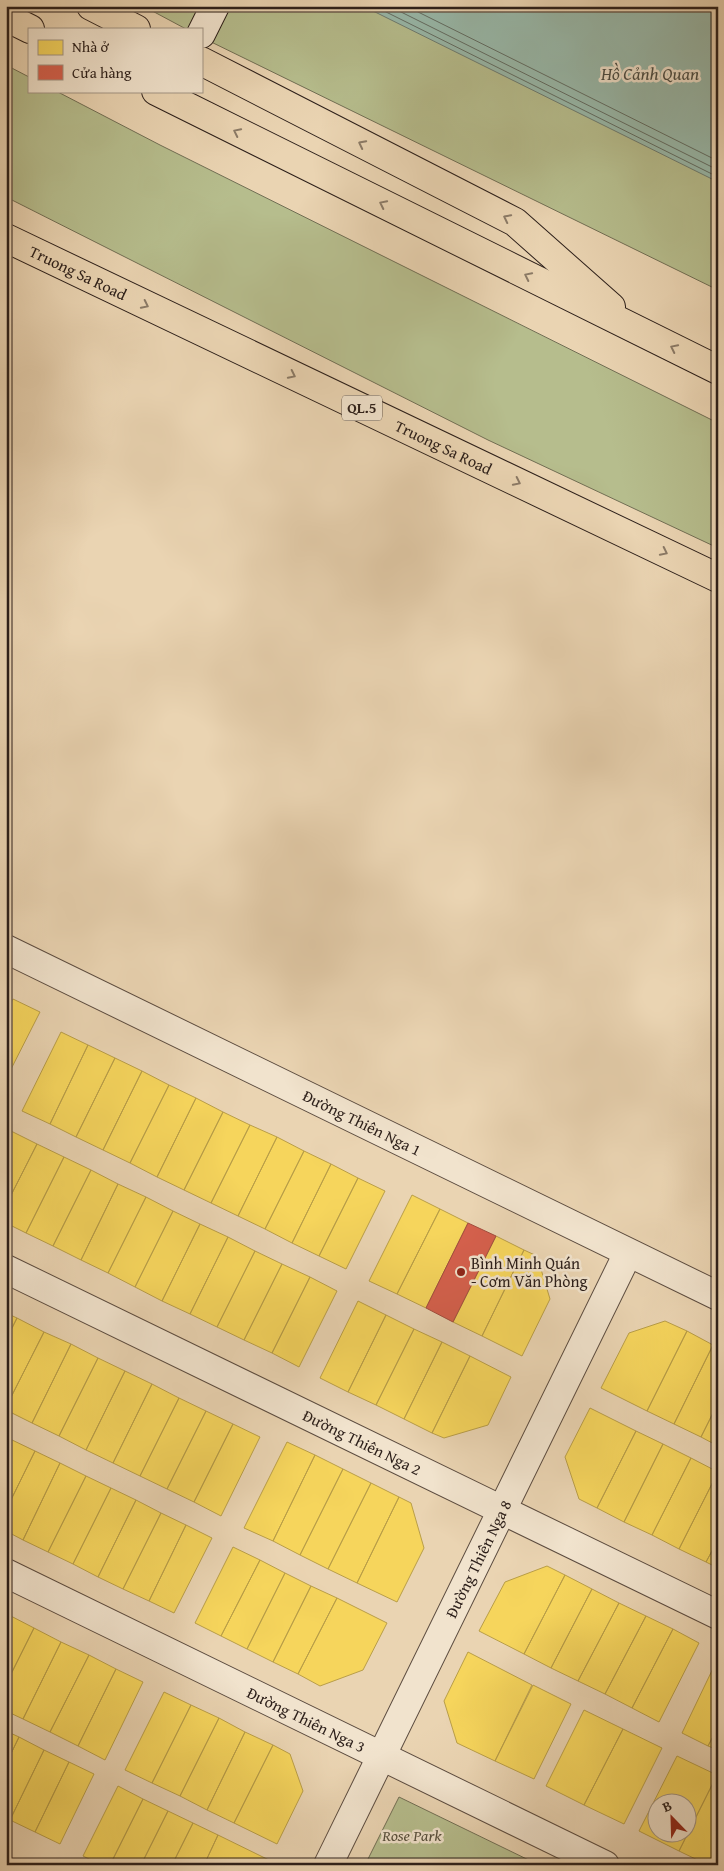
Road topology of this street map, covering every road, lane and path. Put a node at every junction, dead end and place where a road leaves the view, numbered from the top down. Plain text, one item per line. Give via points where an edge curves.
1 (91, 6) edge
2 (215, 6) edge
3 (6, 17) edge
4 (28, 28) edge
5 (134, 28) edge
6 (202, 32) edge
7 (202, 62) edge
8 (158, 92) edge
9 (6, 238) edge
10 (636, 330) junction
11 (718, 370) edge
12 (718, 578) edge
13 (6, 949) edge
14 (628, 1252) junction
15 (6, 1269) edge
16 (718, 1296) edge
17 (502, 1510) junction
18 (6, 1573) edge
19 (718, 1615) edge
20 (382, 1756) junction
21 (328, 1865) edge
22 (605, 1865) edge

1 - 5 highway
2 - 6 street
3 - 4 highway
10 -> 7 highway via 515,222
10 -> 8 highway
9 -> 12 highway, Truong Sa Road / QL.5
11 -> 10 highway
13 - 14 street, Đường Thiên Nga 1
14 - 16 street, Đường Thiên Nga 1
14 - 17 street, Đường Thiên Nga 8
15 - 17 street, Đường Thiên Nga 2
17 - 19 street, Đường Thiên Nga 2
17 - 20 street, Đường Thiên Nga 8
18 - 20 street, Đường Thiên Nga 3
20 - 21 street, Đường Thiên Nga 8
20 - 22 street, Đường Thiên Nga 3

